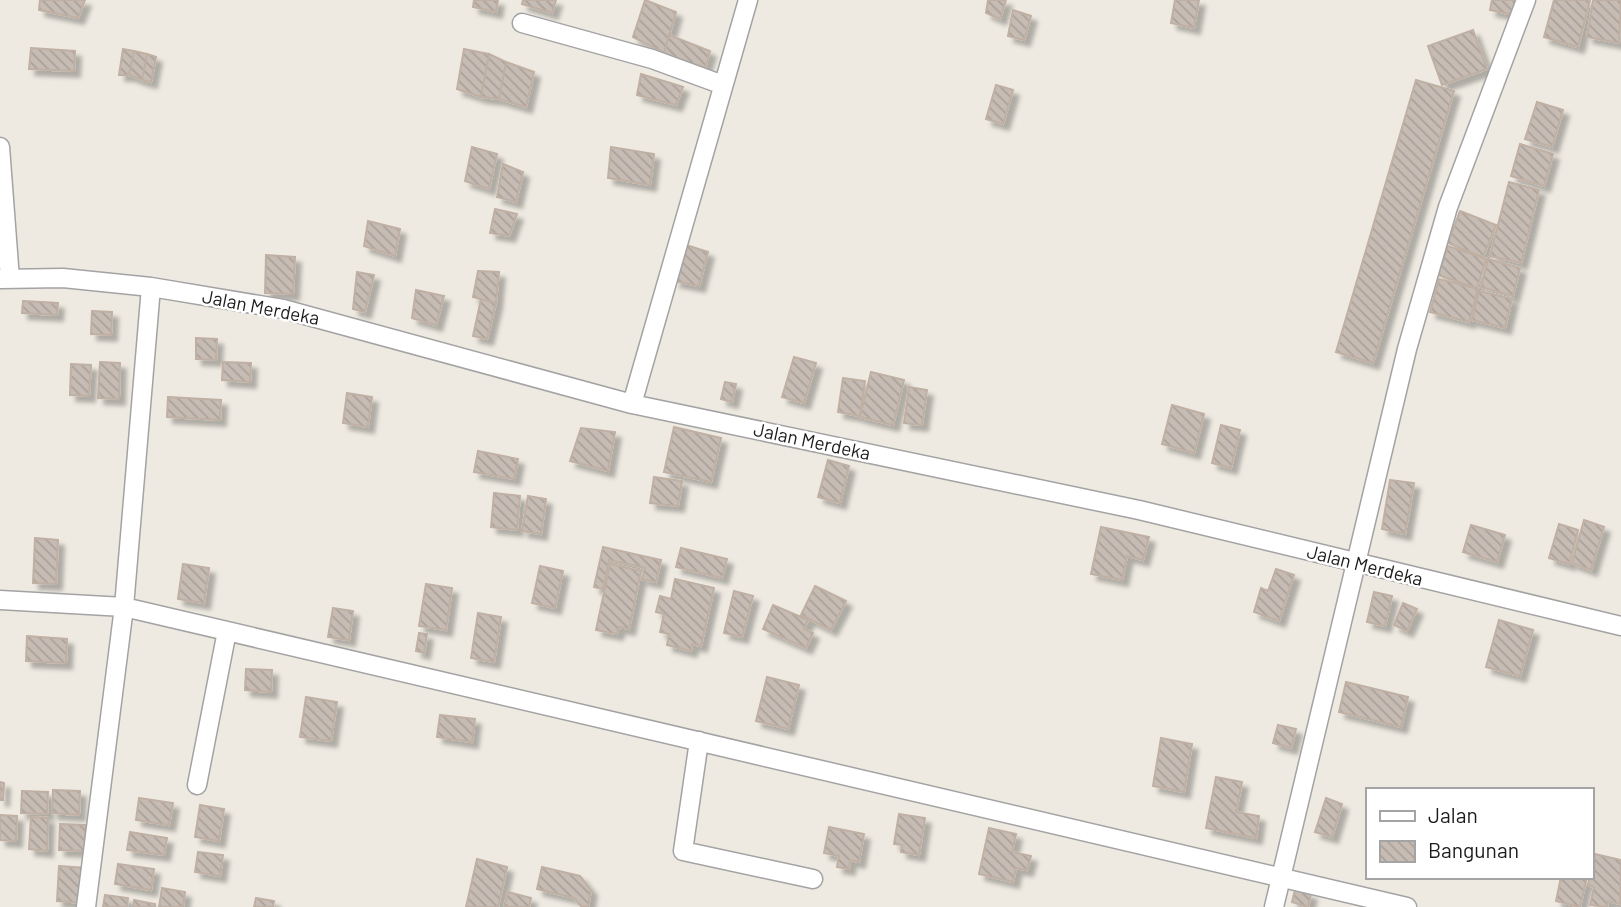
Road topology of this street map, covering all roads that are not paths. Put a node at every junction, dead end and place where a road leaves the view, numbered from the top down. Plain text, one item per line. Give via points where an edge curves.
1 (748, 0) edge
2 (1526, 0) edge
3 (522, 23) dead end
4 (723, 85) junction
5 (0, 147) edge
6 (5, 279) edge
7 (151, 287) junction
8 (632, 404) junction
9 (1358, 564) junction
10 (0, 600) edge
11 (124, 607) junction
12 (1621, 626) edge
13 (227, 631) junction
14 (699, 741) junction
15 (197, 785) dead end
16 (1281, 877) junction
17 (813, 879) dead end
18 (86, 907) edge
19 (1274, 907) edge
20 (1407, 907) edge

1 - 4 street
2 - 9 street via 1448,207 1407,349
3 - 4 street via 652,59
4 - 8 street
5 - 6 street
6 - 7 street, Jalan Merdeka via 63,278
7 - 8 street, Jalan Merdeka via 283,309
7 - 11 street
8 - 9 street, Jalan Merdeka via 1139,510
9 - 12 street, Jalan Merdeka
9 - 16 street
10 - 11 street
11 - 13 street
11 - 18 street
13 - 14 street
13 - 15 street
14 - 16 street
14 - 17 street via 683,851
16 - 19 street
16 - 20 street

